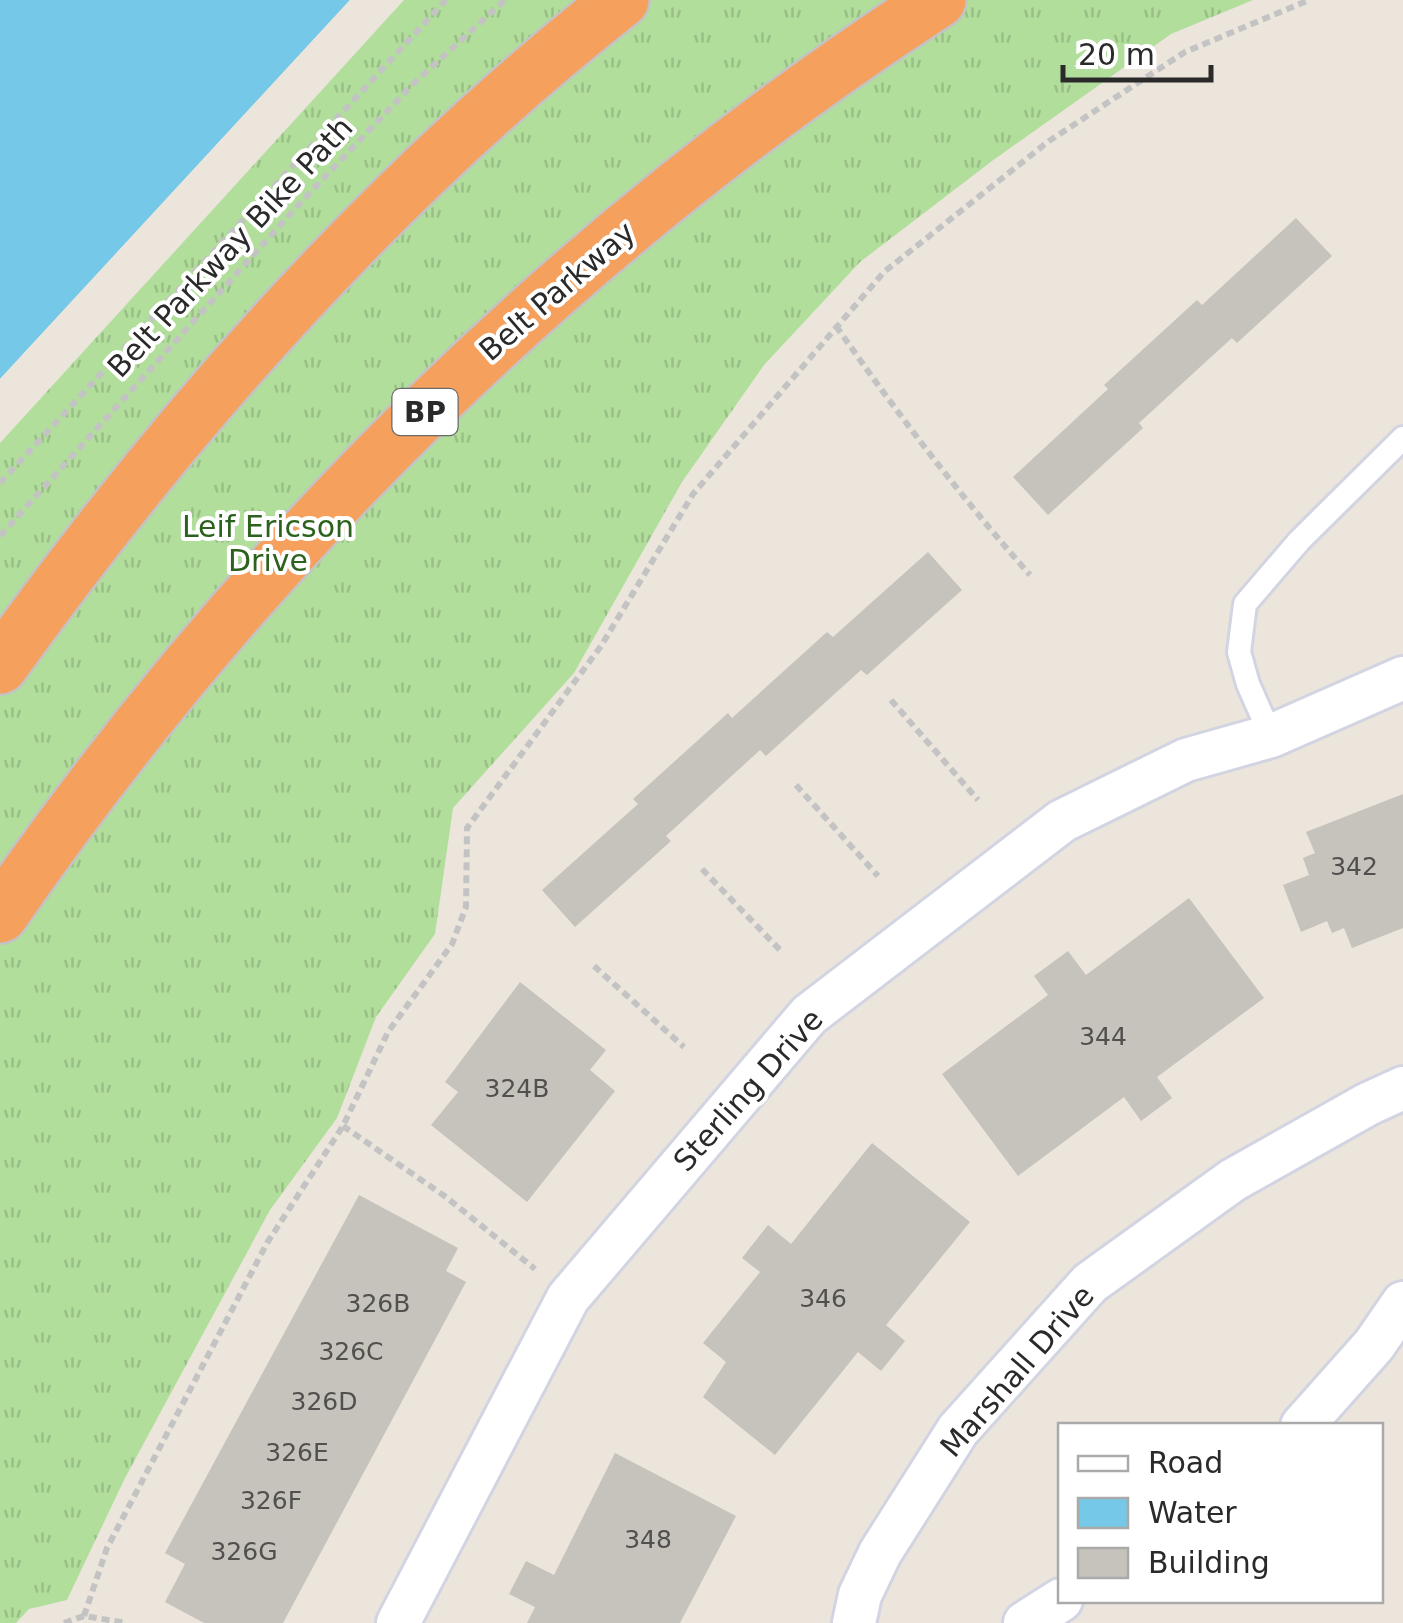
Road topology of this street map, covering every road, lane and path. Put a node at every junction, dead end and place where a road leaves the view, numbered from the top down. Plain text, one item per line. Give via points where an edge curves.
1 (446, 0) edge
2 (505, 0) edge
3 (621, 0) edge
4 (938, 0) edge
5 (1309, 0) edge
6 (836, 326) junction
7 (1403, 438) edge
8 (0, 483) edge
9 (0, 536) edge
10 (1030, 576) dead end
11 (0, 666) edge
12 (1403, 678) edge
13 (891, 700) dead end
14 (1270, 736) junction
15 (796, 785) dead end
16 (978, 800) dead end
17 (702, 869) dead end
18 (878, 876) dead end
19 (0, 915) edge
20 (780, 950) dead end
21 (594, 966) dead end
22 (684, 1047) dead end
23 (1403, 1088) edge
24 (343, 1126) junction
25 (536, 1270) dead end
26 (1403, 1303) edge
27 (1305, 1423) edge
28 (1058, 1602) edge
29 (84, 1616) junction
30 (64, 1623) edge
31 (127, 1623) edge
32 (398, 1623) edge
33 (854, 1623) edge
34 (1024, 1623) edge

1 - 8 path
2 - 9 path, Belt Parkway Bike Path via 326,175
3 - 11 highway via 421,173 282,313 164,449
4 - 19 highway, Belt Parkway / BP via 751,128 470,366 210,639
5 - 6 path via 1186,52 1048,142 884,272
6 - 10 path
6 - 24 path via 693,494 601,646 467,828 466,907 452,944 388,1032
7 - 14 lane via 1245,604 1239,652
12 - 14 street, Sterling Drive
13 - 16 path
14 - 32 street, Sterling Drive via 1186,760 1062,821 810,1015 568,1298
15 - 18 path
17 - 20 path
21 - 22 path
23 - 33 street, Marshall Drive via 1233,1180 1090,1282 958,1430 880,1553
24 - 25 path
24 - 29 path via 267,1243 107,1548
26 - 27 street
28 - 34 street
29 - 30 path
29 - 31 path

